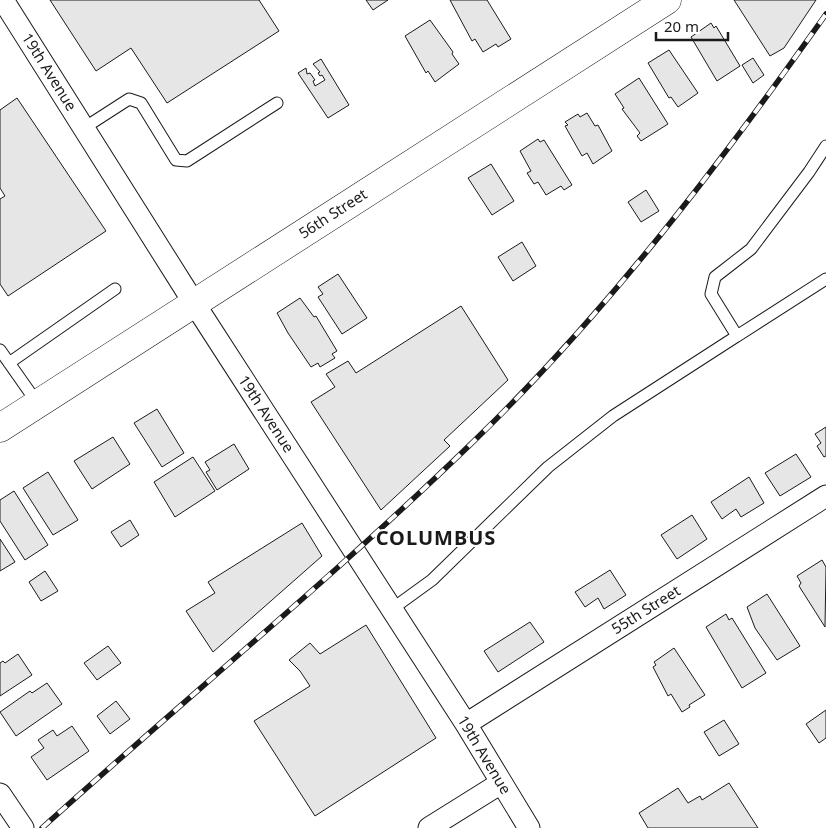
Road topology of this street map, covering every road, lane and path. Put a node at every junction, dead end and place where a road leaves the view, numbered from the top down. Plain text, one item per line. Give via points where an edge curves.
1 (3, 0) edge
2 (667, 0) edge
3 (277, 103) dead end
4 (84, 128) junction
5 (826, 146) edge
6 (826, 278) edge
7 (115, 290) dead end
8 (194, 303) junction
9 (737, 336) junction
10 (0, 350) edge
11 (10, 363) junction
12 (38, 404) junction
13 (0, 428) edge
14 (826, 496) edge
15 (392, 609) junction
16 (466, 724) junction
17 (501, 783) junction
18 (0, 794) edge
19 (22, 828) edge
20 (429, 828) edge
21 (529, 828) edge

1 - 4 street, 19th Avenue
2 - 8 street, 56th Street
3 - 4 lane via 187,161 176,160 141,102 129,100
4 - 8 street, 19th Avenue
5 - 9 lane via 751,249 715,277 710,294
6 - 9 lane
7 - 11 lane
8 - 12 street, 56th Street
8 - 15 street, 19th Avenue
9 - 15 lane via 613,416 548,467 432,580
10 - 11 lane
11 - 12 lane
12 - 13 street, 56th Street
14 - 16 street, 55th Street
15 - 16 street, 19th Avenue
16 - 17 street, 19th Avenue
17 - 20 street
17 - 21 street, 19th Avenue
18 - 19 street

